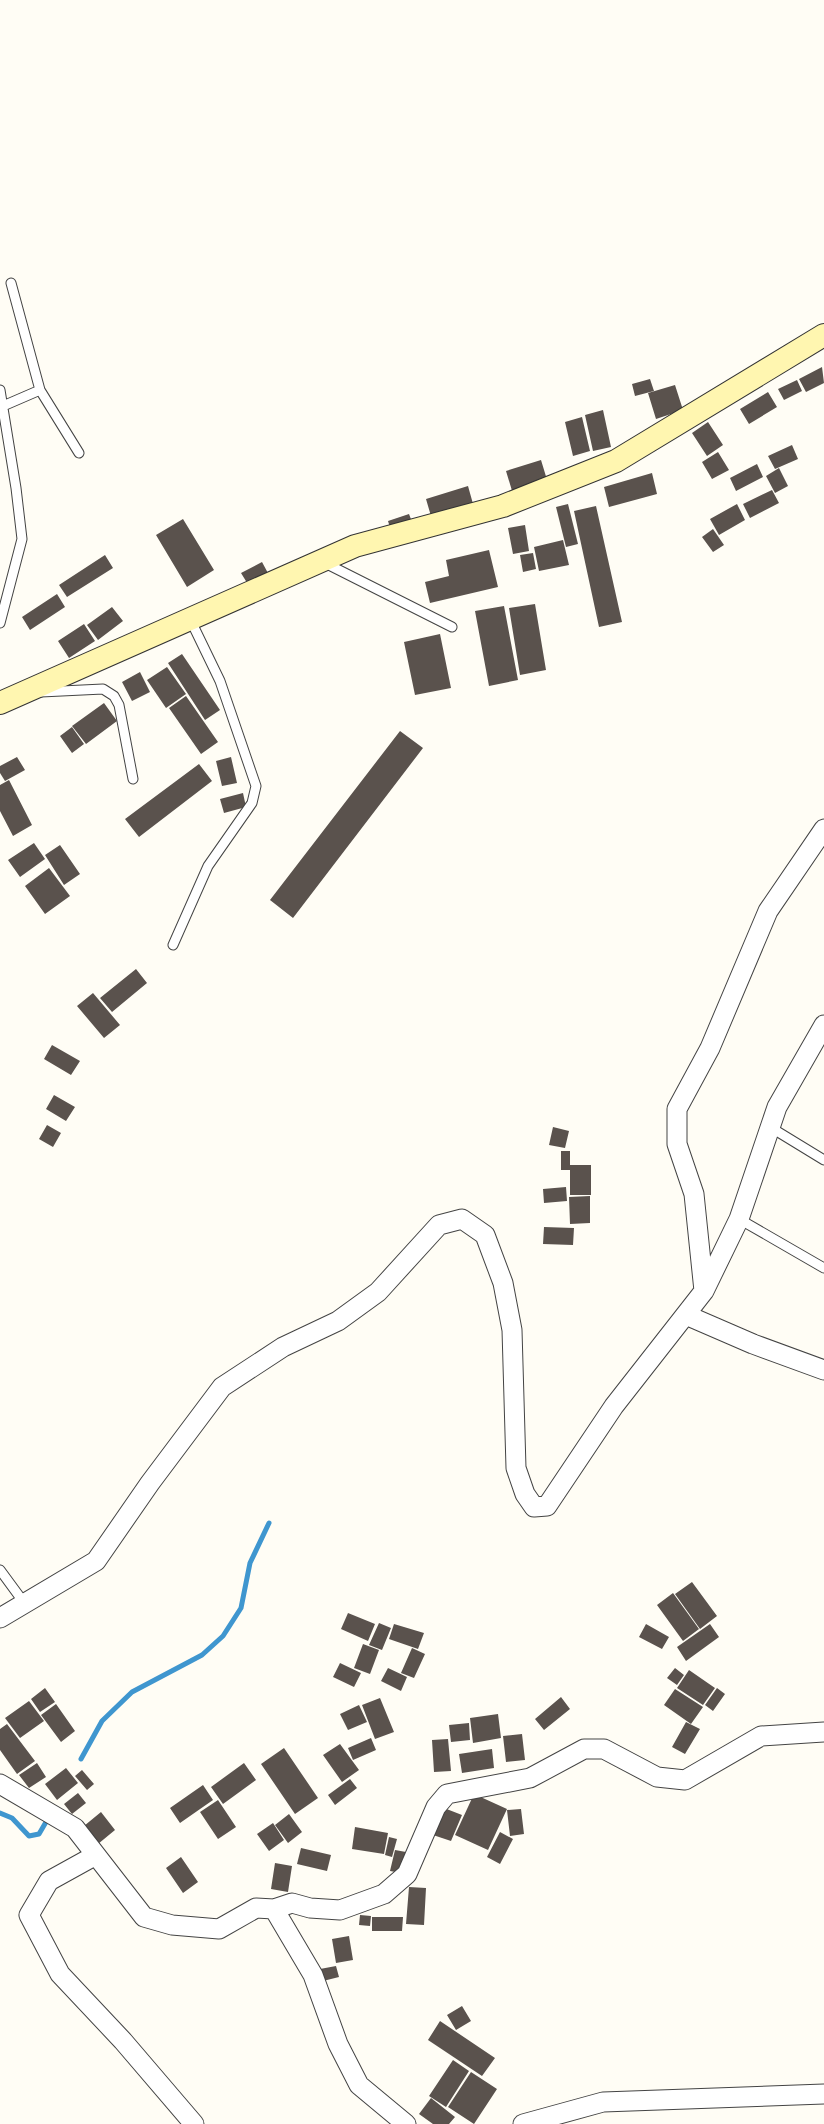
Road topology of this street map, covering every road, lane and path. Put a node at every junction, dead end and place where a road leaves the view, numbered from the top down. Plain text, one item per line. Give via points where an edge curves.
1 (11, 283) dead end
2 (824, 335) edge
3 (0, 390) edge
4 (40, 390) junction
5 (3, 406) junction
6 (79, 453) dead end
7 (322, 561) junction
8 (189, 618) junction
9 (0, 623) edge
10 (452, 627) dead end
11 (22, 693) junction
12 (0, 703) edge
13 (134, 779) dead end
14 (824, 830) edge
15 (173, 945) dead end
16 (824, 1025) edge
17 (770, 1127) junction
18 (824, 1160) edge
19 (739, 1219) junction
20 (824, 1268) edge
21 (704, 1291) junction
22 (686, 1315) junction
23 (824, 1370) edge
24 (0, 1570) edge
25 (25, 1604) junction
26 (0, 1618) edge
27 (824, 1732) edge
28 (0, 1784) edge
29 (96, 1856) junction
30 (274, 1909) junction
31 (824, 2094) edge
32 (194, 2124) edge
33 (406, 2124) edge
34 (523, 2124) edge

1 - 4 lane
2 - 7 street via 616,461 503,506 355,546
3 - 5 lane
4 - 5 lane
4 - 6 lane
5 - 9 lane via 22,539
7 - 8 street
7 - 10 lane
8 - 11 street
8 - 15 lane via 220,681 256,786 252,803 208,866
11 - 12 street
11 - 13 lane via 103,689 114,696 119,705
14 - 21 street via 768,912 710,1048 677,1109 677,1144 694,1194
16 - 17 street via 777,1107
17 - 18 lane
17 - 19 street
19 - 20 lane
19 - 21 street
21 - 22 street
22 - 23 street via 753,1344
22 - 25 street via 610,1412 547,1506 534,1507 525,1494 516,1468 512,1330 503,1283 494,1256 484,1234 462,1219 439,1224 378,1292 338,1321 283,1347 222,1387 150,1483 96,1561
24 - 25 lane
25 - 26 street
27 - 30 street via 761,1736 685,1780 656,1777 604,1749 584,1749 530,1778 447,1794 436,1807 407,1874 384,1894 340,1910 310,1908 292,1903
28 - 29 street via 75,1828
29 - 30 street via 144,1917 172,1925 219,1929 256,1908
29 - 32 street via 49,1881 29,1915 60,1974 124,2041
30 - 33 street via 313,1975 338,2044 359,2085
31 - 34 street via 602,2102

